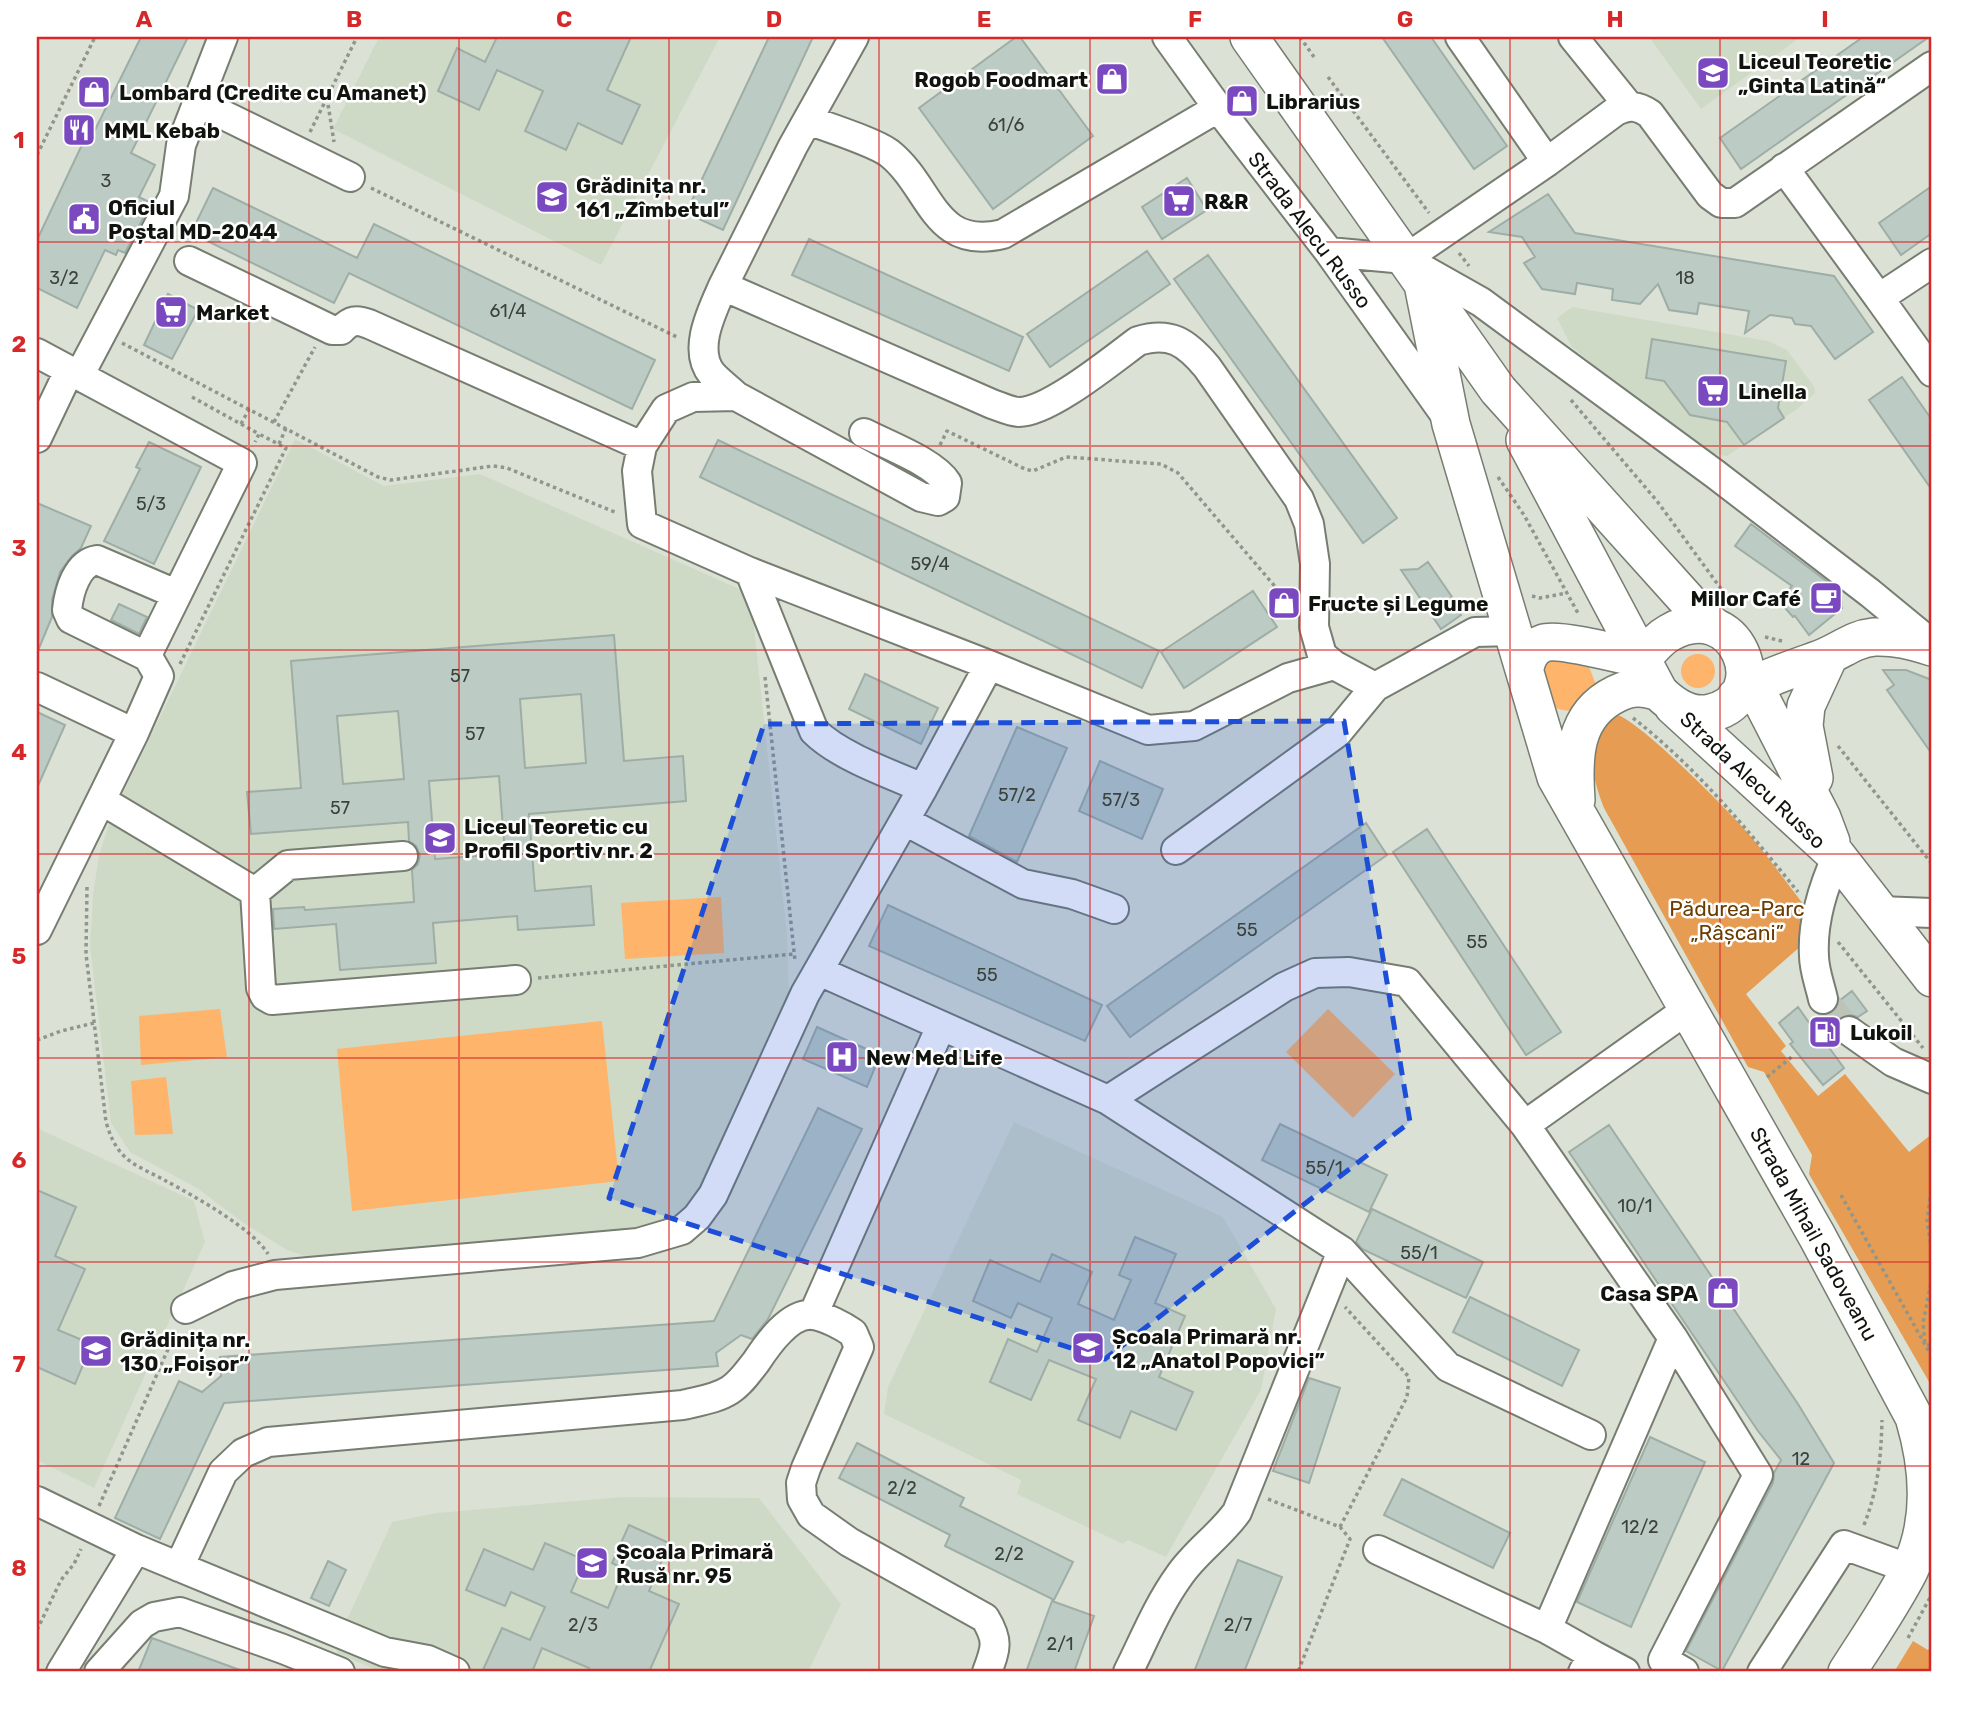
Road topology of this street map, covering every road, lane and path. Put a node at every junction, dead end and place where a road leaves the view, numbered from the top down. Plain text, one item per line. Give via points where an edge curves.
1 (95, 37) edge
2 (223, 37) edge
3 (357, 37) edge
4 (854, 37) edge
5 (1167, 37) edge
6 (1249, 37) edge
7 (1300, 37) edge
8 (1460, 37) edge
9 (1573, 37) edge
10 (1314, 57) dead end
11 (1932, 66) edge
12 (1328, 77) dead end
13 (1343, 96) dead end
14 (327, 98) junction
15 (197, 102) junction
16 (1628, 105) junction
17 (1218, 108) junction
18 (808, 120) junction
19 (300, 153) junction
20 (37, 155) edge
21 (1547, 162) junction
22 (1784, 168) junction
23 (344, 174) junction
24 (1329, 252) junction
25 (189, 261) dead end
26 (1932, 263) edge
27 (1414, 272) junction
28 (723, 286) junction
29 (1880, 298) junction
30 (326, 327) junction
31 (102, 332) junction
32 (703, 349) junction
33 (37, 353) edge
34 (1932, 372) edge
35 (74, 374) junction
36 (1498, 390) junction
37 (736, 396) junction
38 (192, 397) dead end
39 (248, 409) junction
40 (274, 422) junction
41 (242, 424) junction
42 (1451, 424) junction
43 (286, 429) junction
44 (864, 433) dead end
45 (259, 434) junction
46 (37, 438) edge
47 (279, 444) junction
48 (642, 446) junction
49 (242, 463) junction
50 (928, 466) junction
51 (642, 524) junction
52 (750, 572) junction
53 (1522, 591) dead end
54 (1567, 593) dead end
55 (176, 594) junction
56 (1314, 628) junction
57 (1513, 631) junction
58 (1552, 642) junction
59 (1932, 646) edge
60 (1829, 656) junction
61 (148, 657) junction
62 (1642, 659) junction
63 (1737, 664) junction
64 (989, 665) junction
65 (1334, 665) junction
66 (178, 668) dead end
67 (764, 672) dead end
68 (1530, 683) junction
69 (37, 687) edge
70 (1375, 687) junction
71 (1664, 697) junction
72 (1806, 706) junction
73 (1627, 714) dead end
74 (1587, 716) junction
75 (134, 733) junction
76 (923, 788) junction
77 (101, 800) junction
78 (1577, 812) junction
79 (1822, 818) junction
80 (905, 821) junction
81 (1176, 849) dead end
82 (403, 856) dead end
83 (1837, 856) junction
84 (1932, 864) edge
85 (87, 885) dead end
86 (255, 892) junction
87 (1114, 909) dead end
88 (1879, 911) junction
89 (1932, 914) edge
90 (1817, 916) junction
91 (37, 930) edge
92 (794, 954) junction
93 (1932, 978) edge
94 (516, 980) joint
95 (812, 982) junction
96 (1824, 999) tunnel mouth
97 (1688, 1009) junction
98 (94, 1023) junction
99 (941, 1026) junction
100 (1849, 1031) tunnel mouth
101 (37, 1040) edge
102 (1924, 1050) dead end
103 (1794, 1055) dead end
104 (1767, 1077) dead end
105 (1932, 1079) edge
106 (1108, 1100) junction
107 (1525, 1125) junction
108 (1932, 1184) edge
109 (1841, 1195) dead end
110 (1342, 1251) junction
111 (1932, 1252) edge
112 (275, 1275) junction
113 (1932, 1277) edge
114 (1327, 1288) junction
115 (186, 1310) joint
116 (813, 1315) junction
117 (1673, 1338) junction
118 (1925, 1344) junction
119 (1932, 1346) edge
120 (1932, 1357) edge
121 (1882, 1419) dead end
122 (1591, 1435) dead end
123 (1247, 1491) junction
124 (37, 1501) edge
125 (1340, 1527) junction
126 (91, 1528) junction
127 (136, 1549) junction
128 (1854, 1549) junction
129 (1378, 1550) dead end
130 (178, 1567) junction
131 (1926, 1590) edge
132 (318, 1624) junction
133 (1547, 1629) junction
134 (37, 1630) edge
135 (1908, 1638) dead end
136 (283, 1649) junction
137 (1588, 1663) edge
138 (61, 1672) edge
139 (99, 1672) edge
140 (340, 1672) edge
141 (455, 1672) edge
142 (987, 1672) edge
143 (1128, 1672) edge
144 (1298, 1672) edge
145 (1625, 1672) edge
146 (1684, 1672) edge
147 (1762, 1672) edge
148 (1847, 1672) edge

1 - 20 path
2 - 15 street
3 - 14 path
4 - 18 street
5 - 17 street, Strada Alecu Russo
6 - 27 main road, Strada Alecu Russo
7 - 10 path
8 - 21 street
9 - 16 street
11 - 22 street
12 - 13 path
14 - 19 path
14 - 23 path
15 - 19 street
15 - 31 street via 181,145 174,196
16 - 21 street
16 - 22 street via 1650,114 1710,195 1721,203 1735,203
17 - 18 street via 1003,234 988,238 967,236 946,226 887,152
17 - 24 street, Strada Alecu Russo
18 - 28 street
19 - 23 street
21 - 27 street
22 - 29 street
23 - 32 path
24 - 27 street
24 - 42 street, Strada Alecu Russo
25 - 30 street
26 - 29 street
27 - 36 main road, Strada Alecu Russo
27 - 42 main road, Strada Mihail Sadoveanu
27 - 59 street via 1481,302 1535,340 1870,593
28 - 32 street
28 - 56 street via 1017,412 1053,400 1138,341 1152,337 1182,342 1207,367 1299,499 1313,542
29 - 34 street
30 - 40 path
30 - 48 street via 337,331 351,321 369,324
31 - 35 street
31 - 39 path
32 - 37 street via 711,373
33 - 35 street
35 - 46 street
35 - 49 street
36 - 62 main road, Strada Alecu Russo
36 - 63 main road, Strada Alecu Russo via 1695,610
37 - 48 street via 693,397 666,409
37 - 50 street via 921,497 937,501 945,497 947,484
38 - 41 path
39 - 40 path
39 - 41 path
40 - 43 path
41 - 45 path
42 - 57 main road, Strada Mihail Sadoveanu
43 - 47 path
43 - 51 path via 378,477 391,480 507,468
44 - 50 street
45 - 47 path
45 - 49 path
47 - 66 path via 286,448
48 - 51 street via 637,471
49 - 55 street
50 - 56 path via 947,431 1025,470 1066,457 1161,464 1178,473
51 - 52 street
52 - 64 street
52 - 76 street via 814,731 839,750
53 - 54 path via 1540,598
55 - 61 street
55 - 61 street via 100,560 90,561 78,575 68,601 71,618
56 - 65 street via 1322,654
57 - 58 main road
57 - 68 main road, Strada Mihail Sadoveanu
57 - 70 street via 1475,632
58 - 62 main road
58 - 68 main road via 1530,653
59 - 60 main road via 1905,638 1873,637 1856,640
60 - 63 main road via 1793,655
60 - 72 main road
61 - 75 street via 159,676
62 - 63 main road via 1668,633 1698,624
62 - 71 main road
63 - 71 main road via 1726,707 1698,715
63 - 79 main road, Strada Alecu Russo
64 - 65 street via 1148,730 1194,726 1288,678
64 - 76 street
65 - 70 street
67 - 92 path
68 - 74 main road via 1553,719 1562,722
68 - 78 main road, Strada Mihail Sadoveanu via 1556,777
69 - 75 street
70 - 81 street via 1336,733
71 - 74 main road via 1643,687 1628,688
71 - 83 main road, Strada Alecu Russo
72 - 79 main road via 1804,726
72 - 84 path
73 - 90 path via 1657,737 1743,824
74 - 78 main road, Strada Mihail Sadoveanu via 1574,769
75 - 77 street
76 - 80 street
77 - 86 street
77 - 91 street
78 - 97 main road, Strada Mihail Sadoveanu
79 - 83 main road, Strada Alecu Russo
80 - 87 street via 1023,884
80 - 95 street
82 - 86 street via 288,865
83 - 88 main road, Strada Alecu Russo
83 - 90 street
85 - 98 path via 86,954
86 - 94 street via 261,988 272,1000
88 - 89 street
88 - 93 main road, Strada Alecu Russo
90 - 96 street via 1814,957
90 - 102 path
92 - 94 path
92 - 95 path
95 - 99 street
95 - 112 street via 713,1195 682,1230 638,1243
97 - 107 street
97 - 131 main road, Strada Mihail Sadoveanu via 1914,1418 1927,1476 1920,1539
98 - 101 path
98 - 112 path via 106,1122 117,1148 253,1238 267,1252
99 - 106 street
99 - 116 street
100 - 105 street via 1893,1062
103 - 104 path
106 - 107 street via 1283,986 1315,973 1349,972 1407,982
106 - 110 street
107 - 117 street
108 - 111 path via 1927,1221
109 - 118 path
110 - 114 street
110 - 122 street via 1448,1367
112 - 115 street via 233,1286
113 - 118 path via 1923,1323
114 - 123 street
114 - 125 path via 1409,1377 1407,1397
115 - 126 path
116 - 130 street via 788,1325 746,1376 731,1390 710,1399 268,1442 243,1453 223,1472
116 - 142 street via 853,1333 859,1347 806,1468 802,1499 811,1515 849,1542 985,1618 996,1647
117 - 133 street
117 - 146 street via 1758,1475 1663,1660
118 - 119 path
118 - 120 path
121 - 128 path via 1881,1466
123 - 125 path
123 - 143 street via 1228,1524 1178,1577
124 - 126 street
125 - 144 path via 1350,1539
126 - 127 street
126 - 134 path
127 - 130 street
127 - 138 street
128 - 131 street
128 - 147 street via 1844,1545
129 - 133 street
130 - 132 street
131 - 135 path
131 - 148 main road, Strada Mihail Sadoveanu
132 - 136 street via 304,1623 297,1628
132 - 141 street via 385,1652 428,1660
133 - 137 street
136 - 139 street via 180,1612 168,1613 142,1624
136 - 140 street
137 - 145 street

